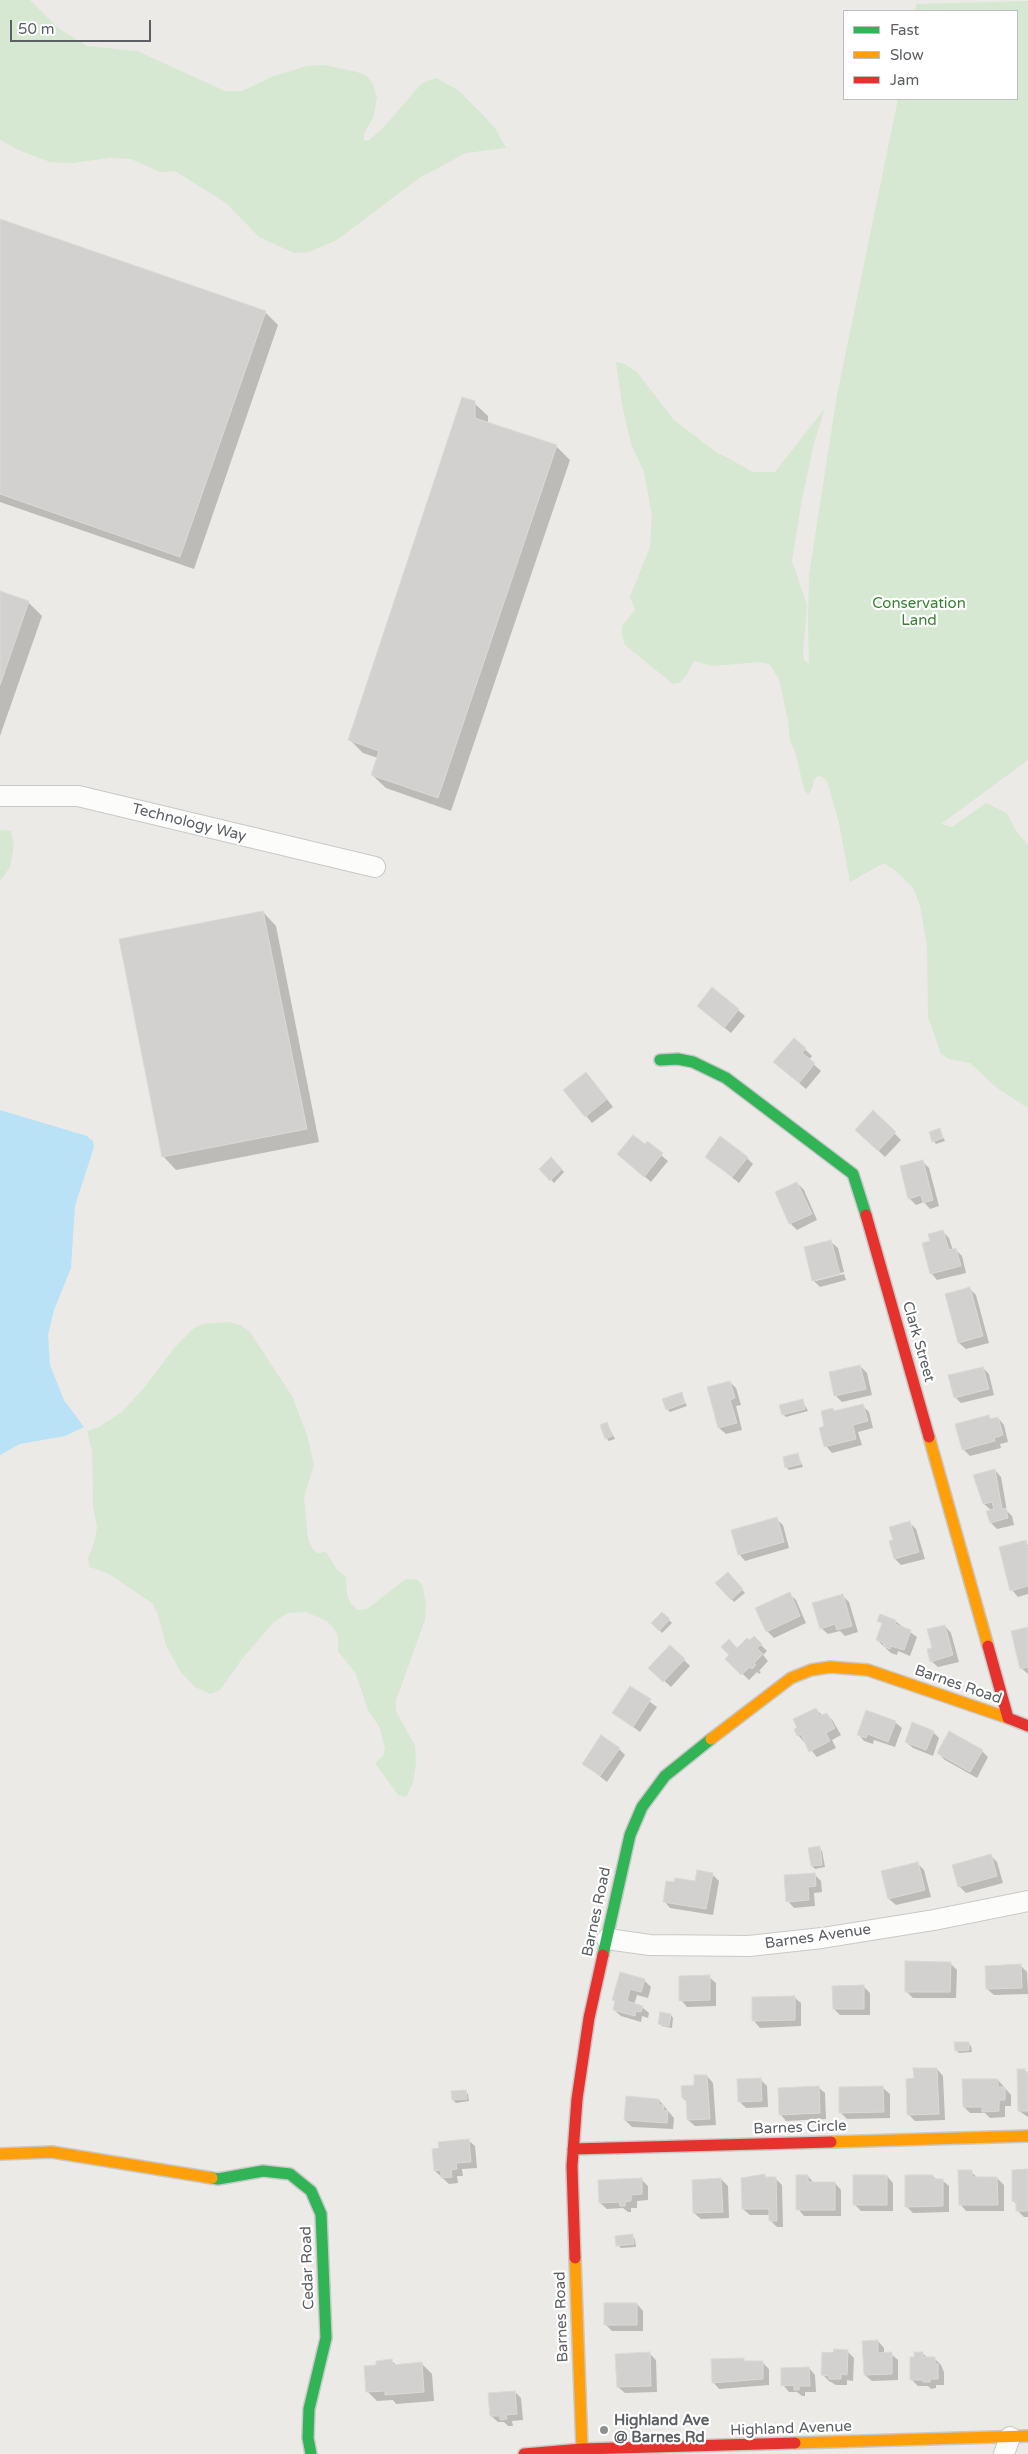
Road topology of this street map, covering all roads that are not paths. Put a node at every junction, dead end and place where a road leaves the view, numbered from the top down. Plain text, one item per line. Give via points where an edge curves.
1 (0, 796) edge
2 (376, 867) dead end
3 (660, 1060) dead end
4 (1008, 1718) junction
5 (1028, 1726) edge
6 (1028, 1901) edge
7 (607, 1939) junction
8 (1028, 2136) edge
9 (573, 2149) junction
10 (0, 2154) edge
11 (1014, 2445) edge
12 (581, 2452) edge
13 (311, 2454) edge
14 (524, 2454) edge

1 - 2 street, Technology Way via 78,796
3 - 4 street, Clark Street via 693,1062 726,1078 853,1174
4 - 5 street
4 - 7 street, Barnes Road via 868,1670 830,1667 791,1678 684,1760 653,1790 630,1836
6 - 7 street, Barnes Avenue via 915,1923 749,1946 650,1945
7 - 9 street, Barnes Road via 581,2065
8 - 9 street, Barnes Circle
9 - 12 street, Barnes Road
10 - 13 street, Cedar Road via 52,2152 218,2179 263,2171 290,2174 311,2191 321,2214 326,2338 309,2409
11 - 12 street, Highland Avenue
12 - 14 street, Highland Avenue

